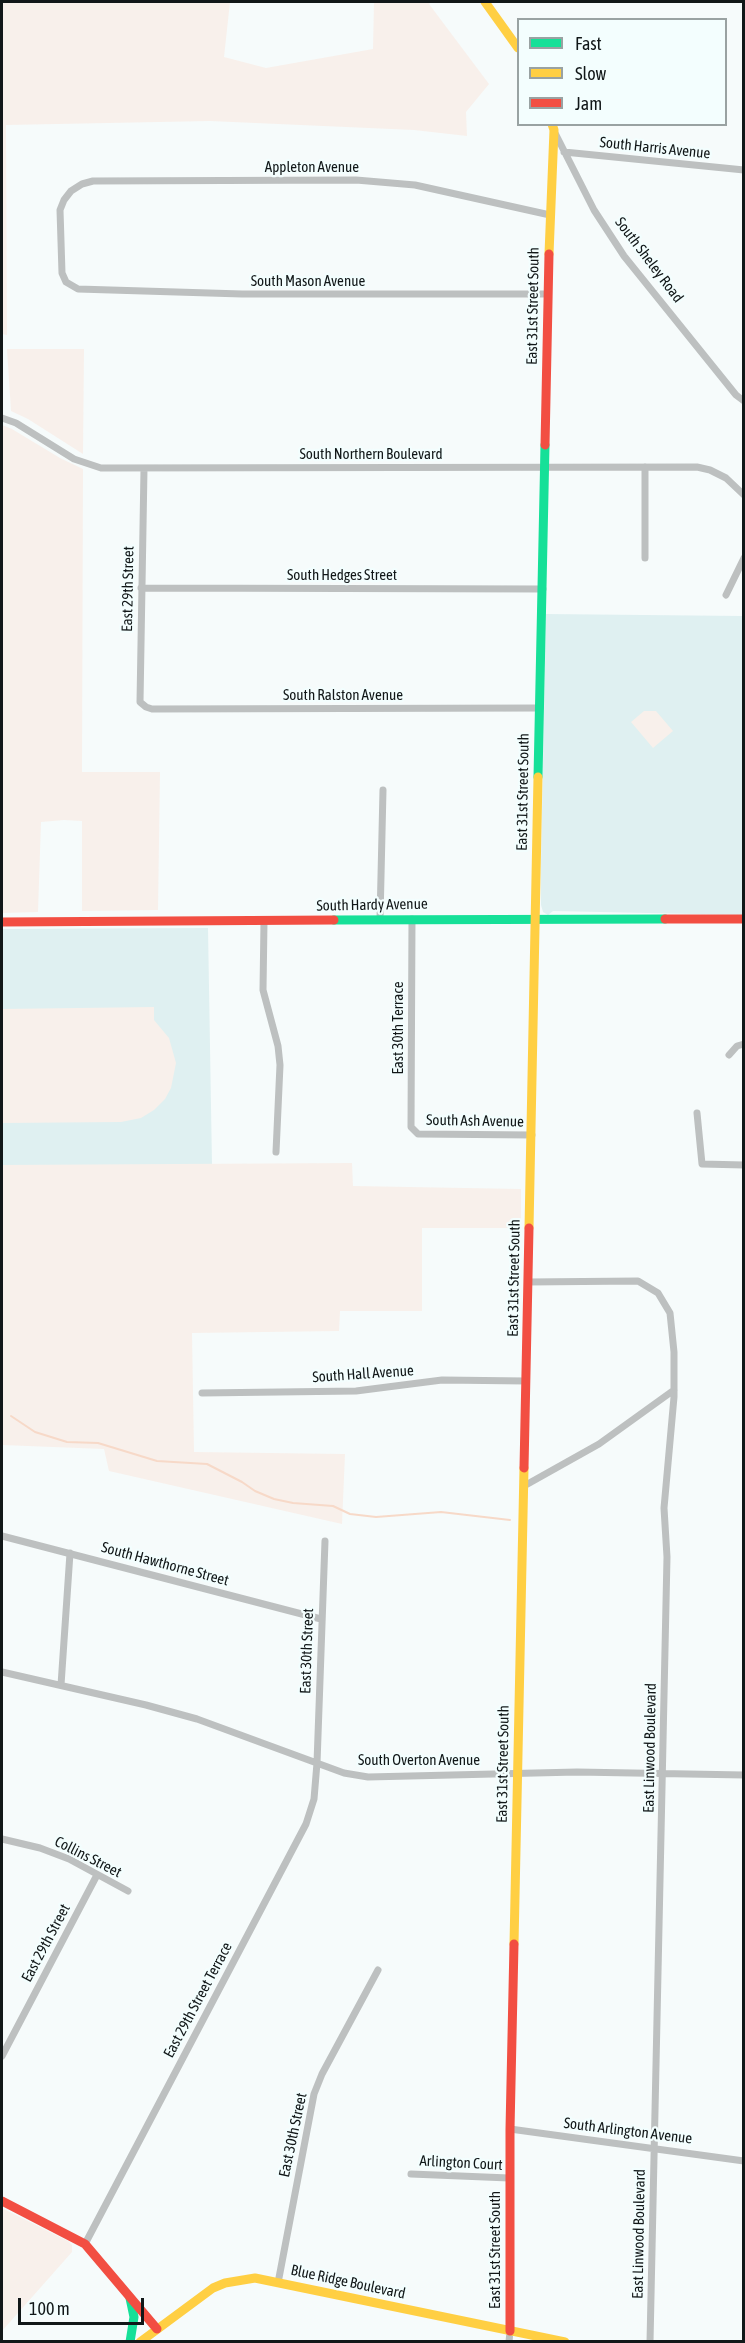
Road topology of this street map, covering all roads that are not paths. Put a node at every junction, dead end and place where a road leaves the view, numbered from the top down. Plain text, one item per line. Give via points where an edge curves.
1 (485, 2) edge
2 (517, 45) edge
3 (553, 127) edge
4 (564, 152) junction
5 (744, 170) edge
6 (550, 215) junction
7 (69, 284) joint
8 (548, 294) junction
9 (744, 401) edge
10 (2, 418) edge
11 (546, 466) junction
12 (645, 467) junction
13 (144, 469) junction
14 (744, 495) edge
15 (645, 558) dead end
16 (744, 558) edge
17 (141, 588) junction
18 (543, 589) junction
19 (726, 595) dead end
20 (146, 707) joint
21 (540, 708) junction
22 (383, 790) dead end
23 (381, 919) junction
24 (412, 919) junction
25 (536, 919) junction
26 (744, 919) edge
27 (2, 922) edge
28 (264, 922) junction
29 (744, 1044) edge
30 (729, 1055) dead end
31 (697, 1113) dead end
32 (418, 1134) joint
33 (532, 1135) junction
34 (276, 1152) dead end
35 (744, 1164) edge
36 (528, 1282) junction
37 (526, 1381) junction
38 (674, 1390) junction
39 (202, 1393) dead end
40 (524, 1486) junction
41 (2, 1536) edge
42 (325, 1541) dead end
43 (69, 1553) junction
44 (321, 1619) junction
45 (2, 1671) edge
46 (62, 1685) junction
47 (317, 1763) junction
48 (518, 1774) junction
49 (662, 1774) junction
50 (744, 1775) edge
51 (2, 1839) edge
52 (97, 1875) junction
53 (128, 1891) dead end
54 (378, 1970) dead end
55 (2, 2056) edge
56 (510, 2129) junction
57 (654, 2148) junction
58 (744, 2161) edge
59 (411, 2174) dead end
60 (509, 2178) junction
61 (2, 2201) edge
62 (85, 2244) junction
63 (278, 2283) junction
64 (130, 2296) junction
65 (157, 2329) junction
66 (510, 2331) junction
67 (130, 2342) edge
68 (140, 2342) edge
69 (509, 2342) edge
70 (565, 2342) edge
71 (650, 2342) edge

1 - 2 street
3 - 4 street, South Sheley Road
3 - 6 street, East 31st Street South
4 - 5 street, South Harris Avenue
4 - 9 street, South Sheley Road via 624,256
6 - 7 street, Appleton Avenue via 386,181 93,181 73,190 60,210 62,273
6 - 8 street, East 31st Street South
7 - 8 street, South Mason Avenue via 78,289 242,294
8 - 11 street, East 31st Street South
10 - 13 street, South Northern Boulevard via 74,459 101,468
11 - 12 street, South Northern Boulevard
11 - 13 street, South Northern Boulevard
11 - 18 street, East 31st Street South
12 - 14 street, South Northern Boulevard via 710,470 726,478
12 - 15 street
13 - 17 street, East 29th Street
16 - 19 street
17 - 18 street, South Hedges Street
17 - 20 street, East 29th Street via 140,702
18 - 21 street, East 31st Street South
20 - 21 street, South Ralston Avenue
21 - 25 street, East 31st Street South
22 - 23 street
23 - 24 street, South Hardy Avenue
23 - 28 street, South Hardy Avenue
24 - 25 street, South Hardy Avenue
24 - 32 street, East 30th Terrace via 411,1127
25 - 26 street, South Hardy Avenue
25 - 33 street, East 31st Street South
27 - 28 street, South Hardy Avenue
28 - 34 street via 263,990 280,1065
29 - 30 street
31 - 35 street via 702,1164
32 - 33 street, South Ash Avenue
33 - 36 street, East 31st Street South
36 - 37 street, East 31st Street South
36 - 38 street, East Linwood Boulevard via 627,1280 649,1286 670,1312
37 - 39 street, South Hall Avenue via 442,1380 356,1391
37 - 40 street, East 31st Street South
38 - 40 street via 599,1444
38 - 49 street, East Linwood Boulevard via 664,1508 667,1557
40 - 48 street, East 31st Street South
41 - 43 street, South Hawthorne Street
42 - 44 street, East 30th Street
43 - 44 street, South Hawthorne Street
43 - 46 street
44 - 47 street, East 30th Street
45 - 46 street, South Overton Avenue
46 - 47 street, South Overton Avenue via 196,1719
47 - 48 street, South Overton Avenue via 368,1777
47 - 62 street, East 29th Street Terrace via 314,1799 306,1824
48 - 49 street, South Overton Avenue
48 - 56 street, East 31st Street South
49 - 50 street, South Overton Avenue
49 - 57 street, East Linwood Boulevard
51 - 52 street, Collins Street via 40,1848
52 - 53 street, Collins Street
52 - 55 street, East 29th Street
54 - 63 street, East 30th Street via 314,2094
56 - 57 street, South Arlington Avenue
56 - 60 street, East 31st Street South
57 - 58 street, South Arlington Avenue
57 - 71 street, East Linwood Boulevard
59 - 60 street, Arlington Court
60 - 66 street, East 31st Street South
61 - 62 street
62 - 64 street
63 - 65 street, Blue Ridge Boulevard via 255,2278 225,2283
63 - 66 street, Blue Ridge Boulevard
64 - 65 street
64 - 67 street via 134,2317
65 - 68 street, Blue Ridge Boulevard
66 - 69 street, East 31st Street South
66 - 70 street, Blue Ridge Boulevard

